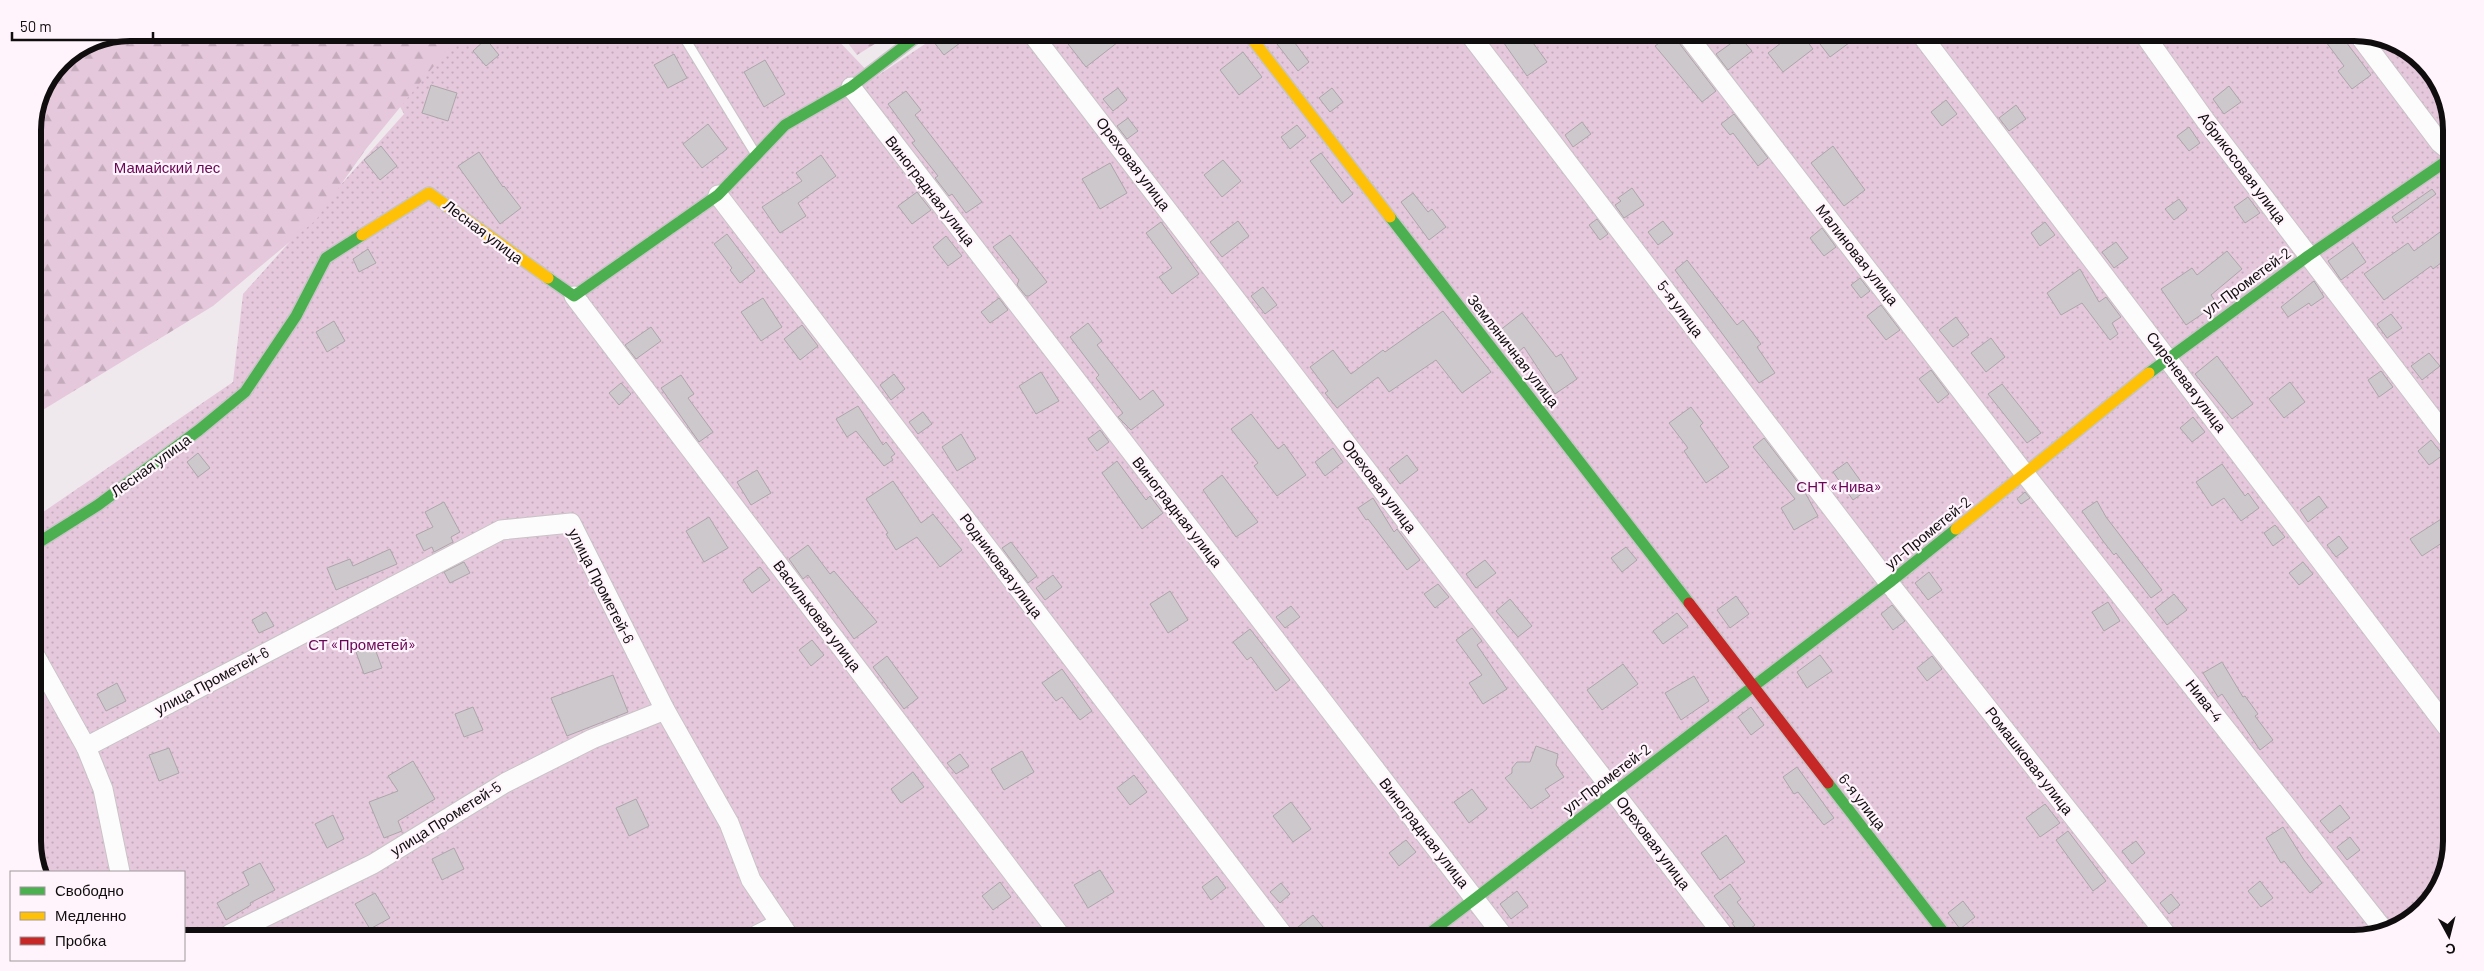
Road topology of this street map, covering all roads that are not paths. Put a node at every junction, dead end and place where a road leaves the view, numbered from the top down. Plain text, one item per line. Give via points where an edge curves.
1 (686, 41) edge
2 (911, 41) edge
3 (1039, 41) edge
4 (1254, 41) edge
5 (1475, 41) edge
6 (1692, 41) edge
7 (1926, 41) edge
8 (2149, 41) edge
9 (2364, 42) edge
10 (851, 87) junction
11 (2443, 145) edge
12 (756, 155) junction
13 (2443, 163) edge
14 (718, 195) junction
15 (2308, 256) junction
16 (574, 296) junction
17 (2168, 358) junction
18 (2443, 432) edge
19 (2025, 474) junction
20 (41, 541) edge
21 (1889, 583) junction
22 (41, 666) edge
23 (1753, 686) junction
24 (665, 710) junction
25 (2443, 722) edge
26 (86, 747) junction
27 (1614, 792) junction
28 (120, 871) edge
29 (1474, 899) junction
30 (2380, 925) edge
31 (784, 929) edge
32 (238, 930) edge
33 (1055, 930) edge
34 (1279, 930) edge
35 (1434, 930) edge
36 (1499, 930) edge
37 (1720, 930) edge
38 (1942, 930) edge
39 (2163, 930) edge

1 - 12 lane
2 - 10 street
3 - 27 street, Ореховая улица
4 - 23 street, Земляничная улица
5 - 21 street, 5-я улица
6 - 19 street, Малиновая улица
7 - 17 street, Сиреневая улица
8 - 15 street, Абрикосовая улица
9 - 11 street
10 - 12 street via 785,125
10 - 29 street, Виноградная улица
12 - 14 street
13 - 15 street, ул-Прометей-2
14 - 16 street
14 - 34 street, Родниковая улица
15 - 17 street, ул-Прометей-2
15 - 18 street, Абрикосовая улица
16 - 20 street, Лесная улица via 430,193 326,258 296,316 245,392 98,505
16 - 33 street, Васильковая улица
17 - 19 street, ул-Прометей-2
17 - 25 street, Сиреневая улица
19 - 21 street, ул-Прометей-2
19 - 30 street, Нива-4
21 - 23 street, ул-Прометей-2
21 - 39 street, Ромашковая улица
22 - 26 street
23 - 27 street, ул-Прометей-2
23 - 38 street, 6-я улица
24 - 26 street, улица Прометей-6 via 571,523 501,530
24 - 31 street, улица Прометей-6 via 729,823 751,880
24 - 32 street, улица Прометей-5 via 592,739 506,783 373,864
26 - 28 street via 103,789
27 - 29 street, ул-Прометей-2
27 - 37 street, Ореховая улица
29 - 35 street, ул-Прометей-2
29 - 36 street, Виноградная улица

